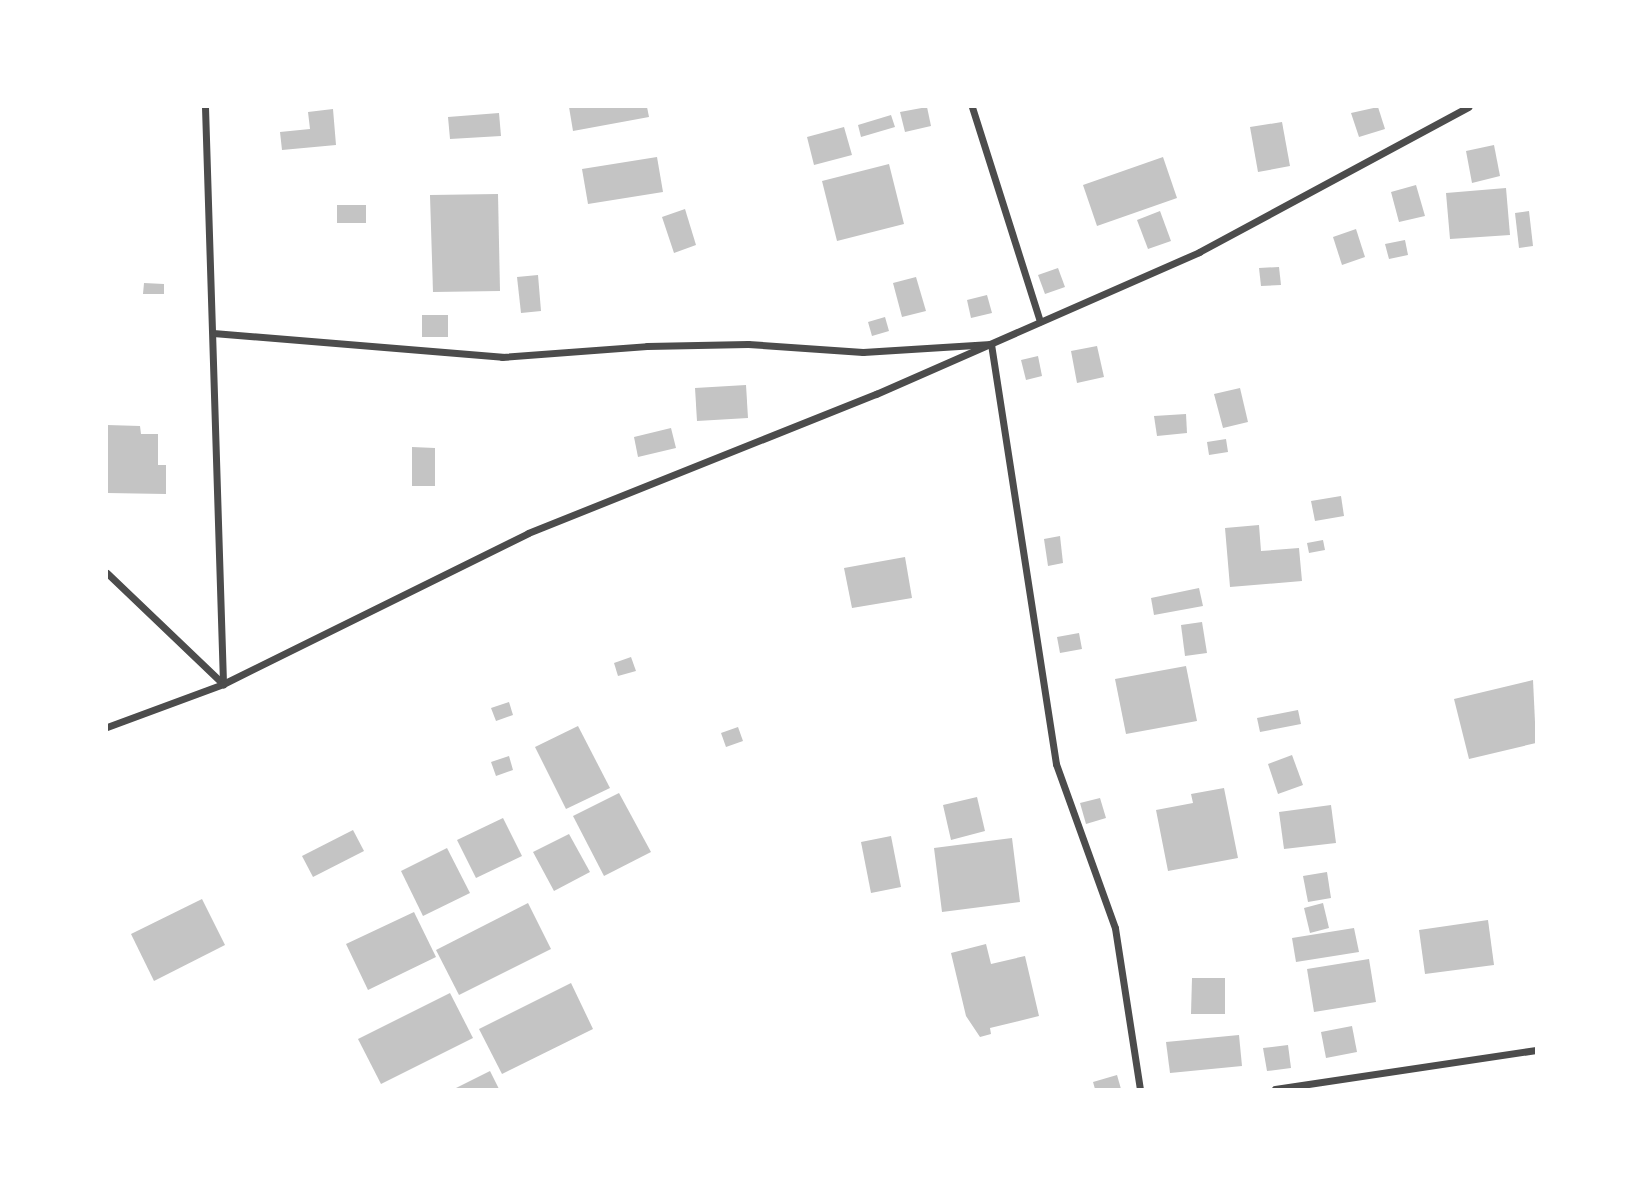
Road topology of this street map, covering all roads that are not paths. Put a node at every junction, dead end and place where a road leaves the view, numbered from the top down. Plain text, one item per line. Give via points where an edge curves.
1 (205, 107) edge
2 (972, 107) edge
3 (1468, 107) edge
4 (1040, 322) junction
5 (213, 333) junction
6 (991, 344) junction
7 (107, 573) edge
8 (223, 684) junction
9 (107, 727) edge
10 (1536, 1050) edge
11 (1140, 1089) edge
12 (1275, 1089) edge

1 - 5 street
2 - 4 street
3 - 4 street via 1199,252
4 - 6 street
5 - 6 street via 502,357 647,346 748,344 863,352
5 - 8 street
6 - 8 street via 528,533
6 - 11 street via 1056,764 1115,928
7 - 8 street
8 - 9 street
10 - 12 street

